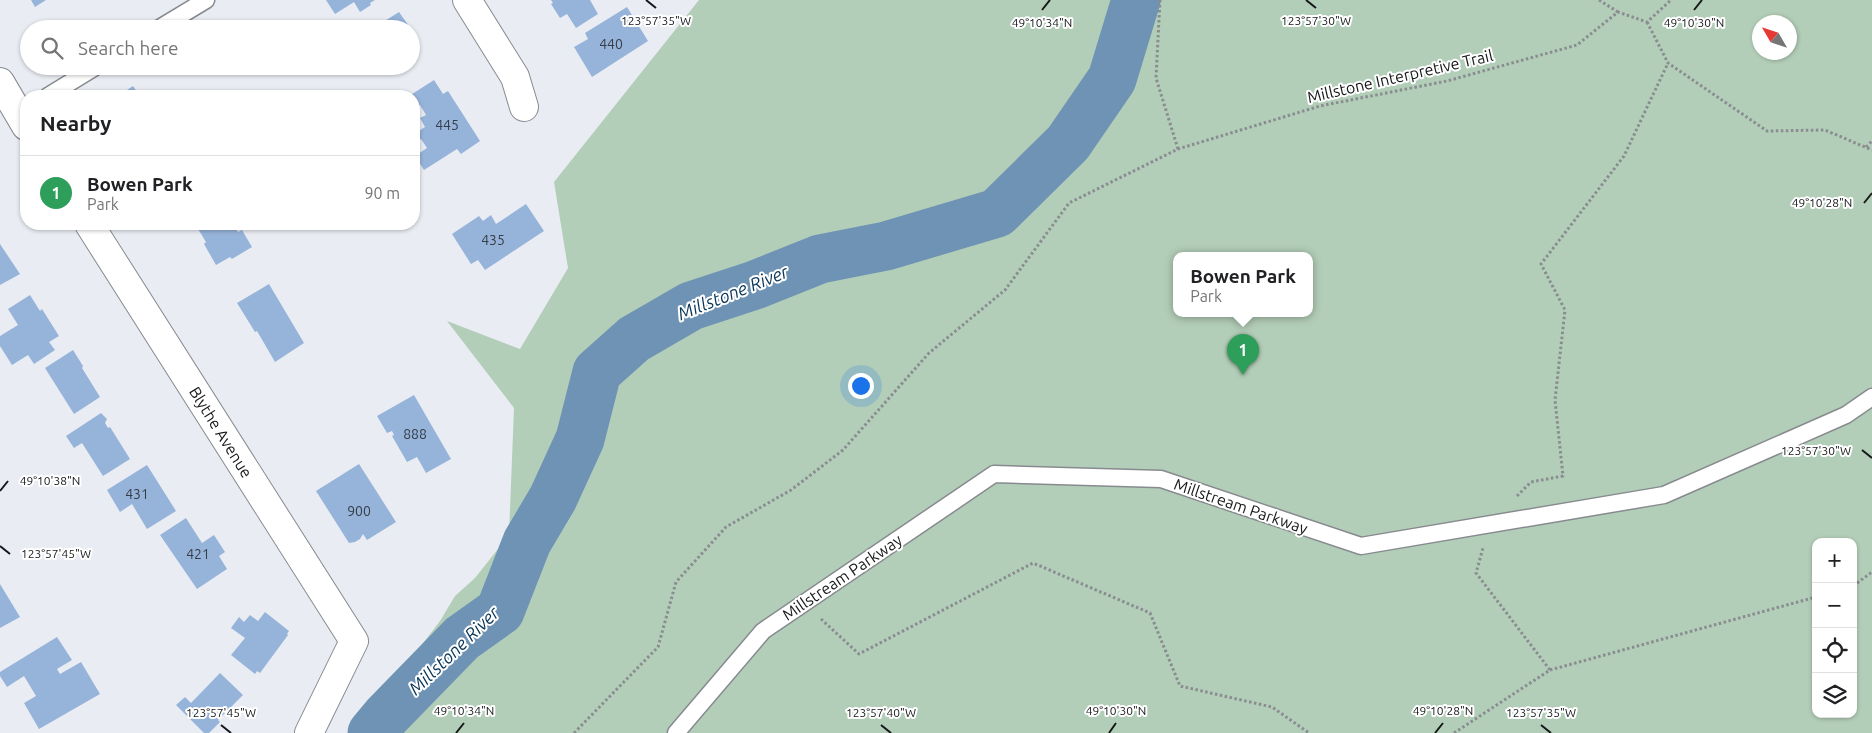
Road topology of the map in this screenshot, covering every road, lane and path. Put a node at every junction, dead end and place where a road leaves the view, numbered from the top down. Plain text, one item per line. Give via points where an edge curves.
1 (206, 0) edge
2 (467, 0) edge
3 (1160, 0) edge
4 (1599, 0) edge
5 (1671, 0) edge
6 (1618, 12) junction
7 (173, 20) edge
8 (1647, 22) junction
9 (1668, 63) junction
10 (82, 75) edge
11 (0, 82) edge
12 (58, 90) edge
13 (524, 107) dead end
14 (20, 111) edge
15 (1872, 141) edge
16 (1866, 147) junction
17 (1178, 149) junction
18 (1872, 150) edge
19 (93, 230) edge
20 (1872, 396) edge
21 (1489, 524) junction
22 (1872, 572) edge
23 (1857, 583) edge
24 (1812, 598) edge
25 (804, 603) junction
26 (1550, 670) junction
27 (309, 733) edge
28 (574, 733) edge
29 (676, 733) edge
30 (1309, 733) edge
31 (1454, 733) edge

1 - 7 lane
2 - 13 street via 515,77
3 - 17 path via 1156,78
4 - 6 path
5 - 8 path
6 - 8 path
6 - 17 path, Millstone Interpretive Trail via 1577,45 1446,81 1320,106
8 - 9 path
9 - 16 path via 1767,131 1825,130
9 - 21 path via 1624,156 1541,264 1565,310 1555,400 1563,476 1531,482
10 - 12 lane
11 - 14 street
15 - 16 path
16 - 18 path
17 - 28 path, Millstone Interpretive Trail via 1070,204 1005,290 929,353 843,450 791,490 726,527 676,582 658,647
19 - 27 street, Blythe Avenue via 354,641
20 - 21 lane, Millstream Parkway via 1846,415 1664,495
21 - 25 lane, Millstream Parkway via 1361,546 1160,479 994,474
21 - 26 path via 1476,573
22 - 23 path
24 - 26 path
25 - 29 lane, Millstream Parkway via 763,631
25 - 30 path via 859,654 1033,563 1150,613 1180,686 1272,707
26 - 31 path

